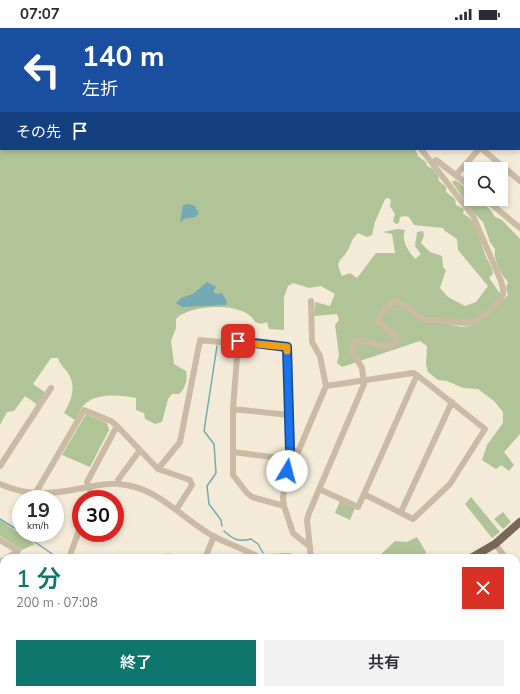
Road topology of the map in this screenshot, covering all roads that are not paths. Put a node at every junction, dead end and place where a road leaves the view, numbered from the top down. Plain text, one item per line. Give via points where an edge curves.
1 (422, 150) edge
2 (480, 150) edge
3 (482, 150) edge
4 (432, 163) junction
5 (456, 175) junction
6 (464, 181) edge
7 (520, 182) edge
8 (493, 206) edge
9 (520, 228) edge
10 (311, 301) dead end
11 (238, 344) junction
12 (417, 375) junction
13 (364, 380) junction
14 (326, 386) junction
15 (51, 388) dead end
16 (452, 402) junction
17 (233, 409) junction
18 (289, 415) junction
19 (117, 426) junction
20 (140, 450) junction
21 (290, 450) junction
22 (233, 452) junction
23 (288, 459) junction
24 (0, 466) edge
25 (158, 469) junction
26 (0, 484) edge
27 (118, 484) junction
28 (89, 487) junction
29 (319, 489) junction
30 (17, 490) edge
31 (37, 490) edge
32 (90, 490) edge
33 (64, 491) edge
34 (364, 494) junction
35 (284, 506) junction
36 (176, 510) junction
37 (401, 512) junction
38 (520, 522) edge
39 (214, 536) junction
40 (0, 540) edge
41 (75, 542) edge
42 (495, 544) junction
43 (310, 547) junction
44 (13, 554) edge
45 (71, 554) edge
46 (207, 554) edge
47 (252, 554) edge
48 (311, 554) edge
49 (478, 554) edge
50 (503, 554) edge

1 - 4 street
2 - 5 street
3 - 7 street
4 - 5 street via 436,160
4 - 13 street via 473,216 501,281 504,296 482,317 468,324 424,319 399,302 393,301 381,314 379,323 395,334 397,338 394,344 387,347 363,340 354,343 352,348 362,368
5 - 6 street
8 - 9 street
10 - 14 street via 312,342 320,356
11 - 17 street
11 - 18 street via 238,341 287,347
11 - 25 street via 200,340 180,442
12 - 13 street
12 - 16 street
12 - 34 street
13 - 14 street
13 - 29 street
14 - 21 street via 298,452
15 - 24 street
16 - 37 street
16 - 37 street via 485,429 450,484 413,519
17 - 18 street
17 - 22 street
18 - 21 street
19 - 20 street
19 - 28 street via 87,482
19 - 31 street via 84,410
20 - 25 street
20 - 27 street via 118,480
21 - 23 street
22 - 23 street
22 - 35 street via 234,475 247,493 252,497
23 - 35 street
25 - 36 street via 190,480 192,485
26 - 30 street
27 - 28 street
27 - 36 street via 150,492
28 - 32 street
28 - 33 street
29 - 34 street via 358,507
29 - 43 street via 307,520
34 - 37 street
35 - 43 street via 293,533
36 - 39 street
38 - 42 main road
39 - 46 street
39 - 47 street
40 - 44 street via 18,551
41 - 45 street
42 - 49 main road
42 - 50 street
43 - 48 street

